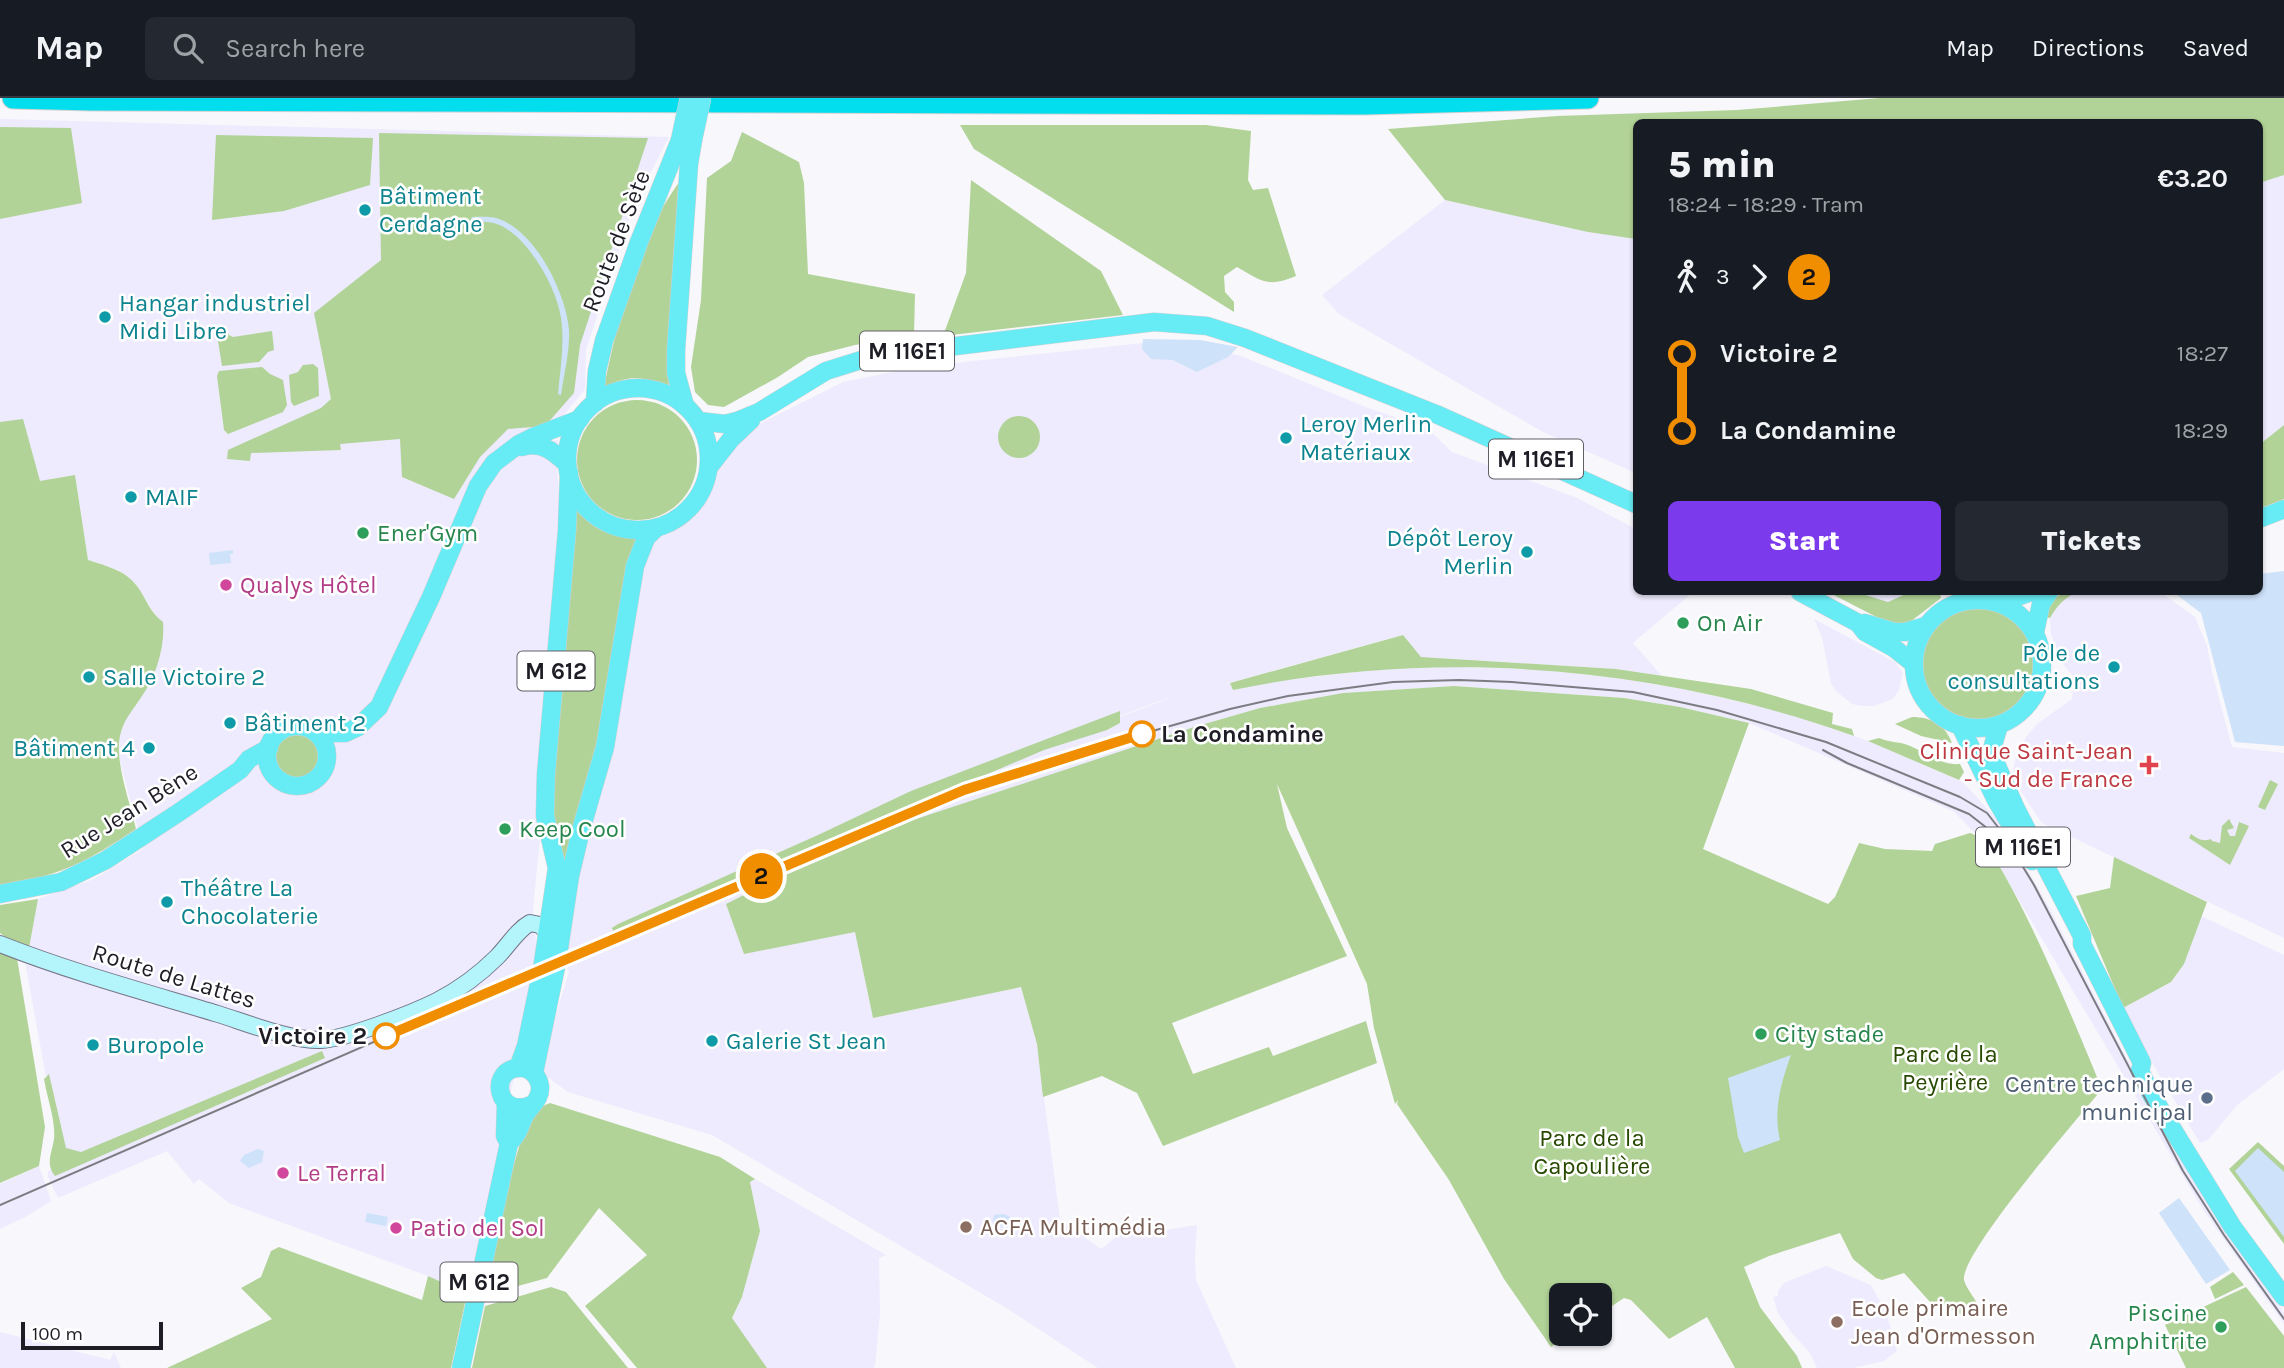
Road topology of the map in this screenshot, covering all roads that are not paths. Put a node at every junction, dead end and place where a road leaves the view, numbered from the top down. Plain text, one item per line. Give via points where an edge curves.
1 (13, 98) edge
2 (689, 98) edge
3 (702, 98) edge
4 (1588, 98) edge
5 (686, 140) junction
6 (595, 403) junction
7 (685, 406) junction
8 (759, 412) junction
9 (580, 419) junction
10 (698, 421) junction
11 (505, 454) junction
12 (709, 467) junction
13 (568, 469) junction
14 (1633, 503) edge
15 (2284, 509) edge
16 (2263, 517) edge
17 (2284, 517) edge
18 (2263, 525) edge
19 (656, 528) junction
20 (1806, 595) edge
21 (2023, 595) edge
22 (2047, 595) edge
23 (2000, 603) junction
24 (1858, 623) junction
25 (1926, 626) junction
26 (2035, 632) junction
27 (1914, 664) junction
28 (1960, 725) junction
29 (1999, 725) junction
30 (316, 733) junction
31 (345, 733) junction
32 (269, 748) junction
33 (327, 755) junction
34 (240, 770) junction
35 (272, 772) junction
36 (2003, 798) junction
37 (0, 894) edge
38 (549, 934) junction
39 (0, 944) edge
40 (2142, 1063) junction
41 (526, 1070) junction
42 (2151, 1094) junction
43 (506, 1103) junction
44 (531, 1105) junction
45 (509, 1143) junction
46 (2196, 1162) junction
47 (2283, 1293) edge
48 (461, 1368) edge

1 - 4 highway via 1350,104
2 - 5 main road, Route de Sète, bridge
3 - 5 main road, Route de Sète, bridge
5 - 6 main road, Route de Sète via 639,242 606,333
5 - 7 main road, Route de Sète via 689,164 676,350 676,373
6 - 7 main road via 612,393 650,389
6 - 9 main road
7 - 10 main road
8 - 10 main road, M 116E1 via 725,424
8 - 12 main road, M 116E1
8 - 14 main road, M 116E1 via 826,371 874,356 1154,321 1208,326 1436,414
9 - 11 main road via 533,437
9 - 13 main road via 568,448
10 - 12 main road via 709,451
11 - 13 main road via 532,444 546,447
11 - 31 main road via 478,486 379,707
12 - 19 main road via 696,501 679,517
13 - 19 main road via 575,491 601,519 618,527
13 - 38 main road, M 612 via 546,774 545,816 557,868
15 - 16 main road
17 - 18 main road
19 - 41 main road, M 612 via 646,538 635,566 605,747 572,864 557,962
20 - 24 main road
21 - 23 main road
22 - 26 main road
23 - 25 main road via 1982,599 1958,603
23 - 26 main road via 2014,610
24 - 25 main road via 1895,632
24 - 27 main road
25 - 27 main road
26 - 29 main road via 2042,650 2041,676 2032,699 2018,715
27 - 28 main road via 1926,701 1942,717
28 - 29 main road
28 - 36 main road, M 116E1
29 - 36 main road, M 116E1 via 1992,749
30 - 31 main road
30 - 32 main road via 302,726 290,727 275,736
30 - 33 main road
31 - 33 main road
32 - 34 main road, Rue Jean Bène
32 - 35 main road
33 - 35 main road via 323,771 308,784 290,785
34 - 35 main road
34 - 37 main road, Rue Jean Bène via 106,860 61,881
36 - 40 main road, M 116E1 via 2082,936
38 - 39 street, Route de Lattes via 530,923 488,965 447,995 358,1031 319,1040 299,1038
38 - 41 main road, M 612 via 526,1046
40 - 42 main road, M 116E1 via 2140,1071
40 - 46 main road, M 116E1 via 2149,1066
41 - 43 main road via 506,1073 501,1081
41 - 44 main road via 540,1084 539,1096
42 - 46 main road, M 116E1
42 - 46 main road, M 116E1 via 2164,1106
43 - 44 main road via 518,1108
43 - 45 main road, M 612
44 - 45 main road, M 612
45 - 48 main road, M 612
46 - 47 main road, M 116E1 via 2232,1226
46 - 47 main road, M 116E1 via 2259,1245

